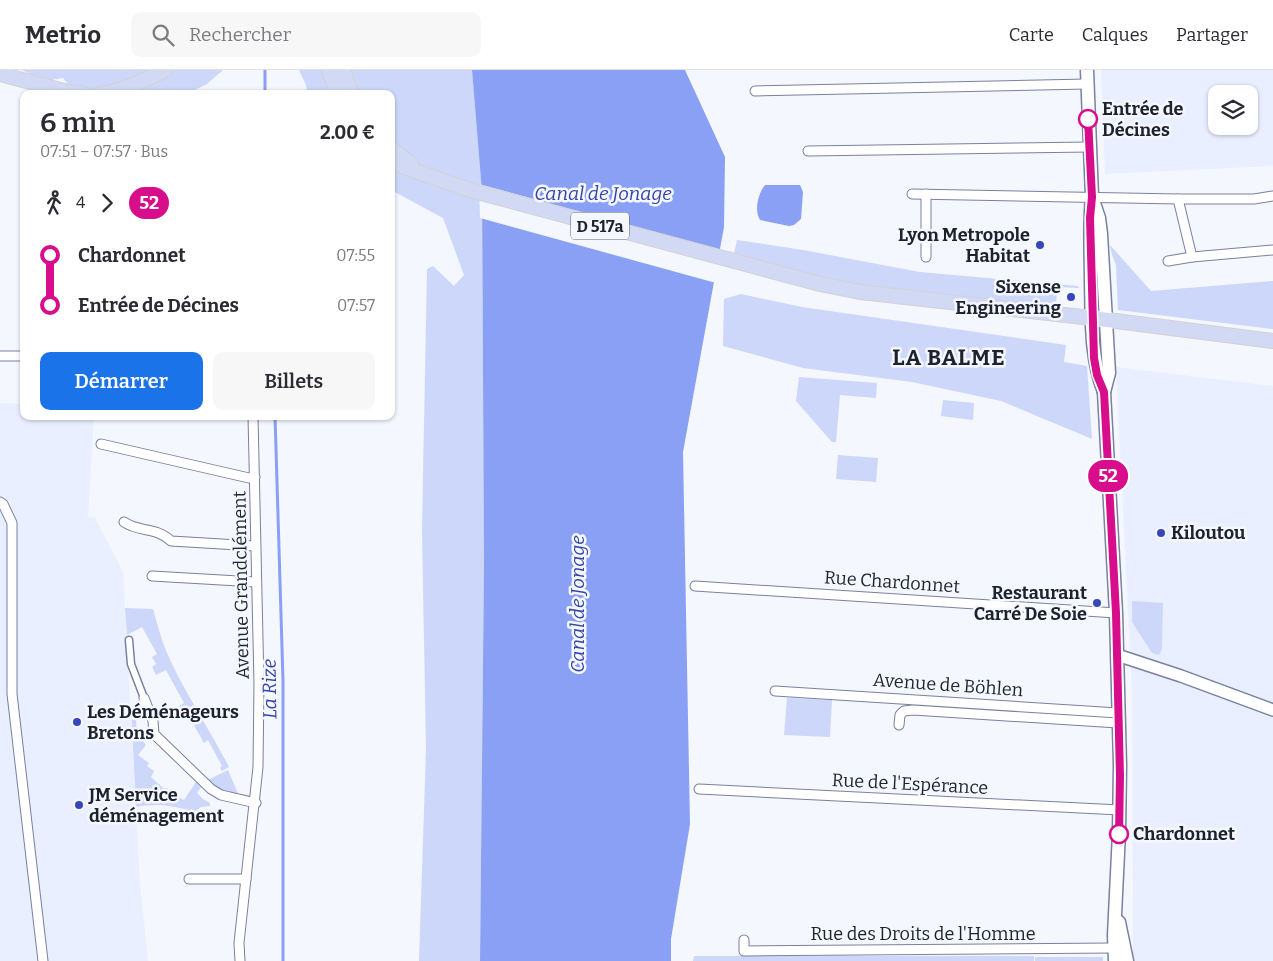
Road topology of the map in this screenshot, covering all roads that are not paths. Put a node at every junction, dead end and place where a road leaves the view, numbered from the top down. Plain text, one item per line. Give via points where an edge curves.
1 (166, 70) edge
2 (329, 70) edge
3 (343, 70) edge
4 (1087, 70) edge
5 (0, 74) edge
6 (1087, 84) junction
7 (60, 90) edge
8 (116, 90) edge
9 (336, 90) edge
10 (350, 90) edge
11 (754, 91) dead end
12 (1090, 147) junction
13 (808, 151) dead end
14 (395, 152) edge
15 (395, 162) edge
16 (416, 171) junction
17 (912, 194) dead end
18 (926, 194) junction
19 (1273, 196) edge
20 (1092, 197) junction
21 (1178, 199) junction
22 (1273, 250) edge
23 (926, 257) dead end
24 (1192, 257) junction
25 (1168, 261) dead end
26 (1098, 319) junction
27 (1273, 341) edge
28 (0, 356) edge
29 (20, 356) edge
30 (253, 420) edge
31 (101, 444) dead end
32 (254, 478) junction
33 (0, 502) edge
34 (124, 522) dead end
35 (255, 546) junction
36 (152, 576) dead end
37 (256, 582) junction
38 (696, 586) dead end
39 (1116, 613) junction
40 (129, 640) dead end
41 (1117, 655) junction
42 (775, 691) dead end
43 (144, 698) joint
44 (1273, 710) edge
45 (1118, 718) junction
46 (898, 725) dead end
47 (699, 789) dead end
48 (256, 803) junction
49 (1120, 810) junction
50 (189, 879) dead end
51 (246, 879) junction
52 (1116, 915) junction
53 (744, 940) dead end
54 (1115, 956) edge
55 (43, 961) edge
56 (240, 961) edge
57 (1121, 961) edge
58 (1127, 961) edge

1 - 8 main road
2 - 9 main road
3 - 10 main road
4 - 6 main road
5 - 7 main road
6 - 11 street
6 - 12 main road
12 - 13 street
12 - 20 main road
14 - 16 main road, D 517a
15 - 16 main road, D 517a
16 - 26 main road, D 517a via 452,184 820,284 860,292
17 - 18 street
18 - 20 street
18 - 23 street
19 - 21 street
20 - 21 street
20 - 26 main road via 1101,234
21 - 24 street
22 - 24 street
24 - 25 street
26 - 27 main road
26 - 39 main road via 1108,373 1104,392
28 - 29 street
30 - 32 street, Avenue Grandclément
31 - 32 street
32 - 35 street, Avenue Grandclément
33 - 55 street via 12,523 12,694
34 - 35 street via 164,534 171,541
35 - 37 street, Avenue Grandclément
36 - 37 street
37 - 48 street, Avenue Grandclément via 260,684
38 - 39 street, Rue Chardonnet
39 - 41 main road
40 - 43 street via 131,664
41 - 44 street
41 - 45 main road
42 - 45 street, Avenue de Böhlen
43 - 48 street via 153,721 154,734 204,782 221,795
45 - 46 street via 913,710 900,715
45 - 49 main road
47 - 49 street, Rue de l'Espérance
48 - 51 street, Avenue Grandclément
49 - 52 main road
50 - 51 street
51 - 56 street, Avenue Grandclément
52 - 54 main road
52 - 58 main road
53 - 54 street, Rue des Droits de l'Homme via 744,951
54 - 57 main road

